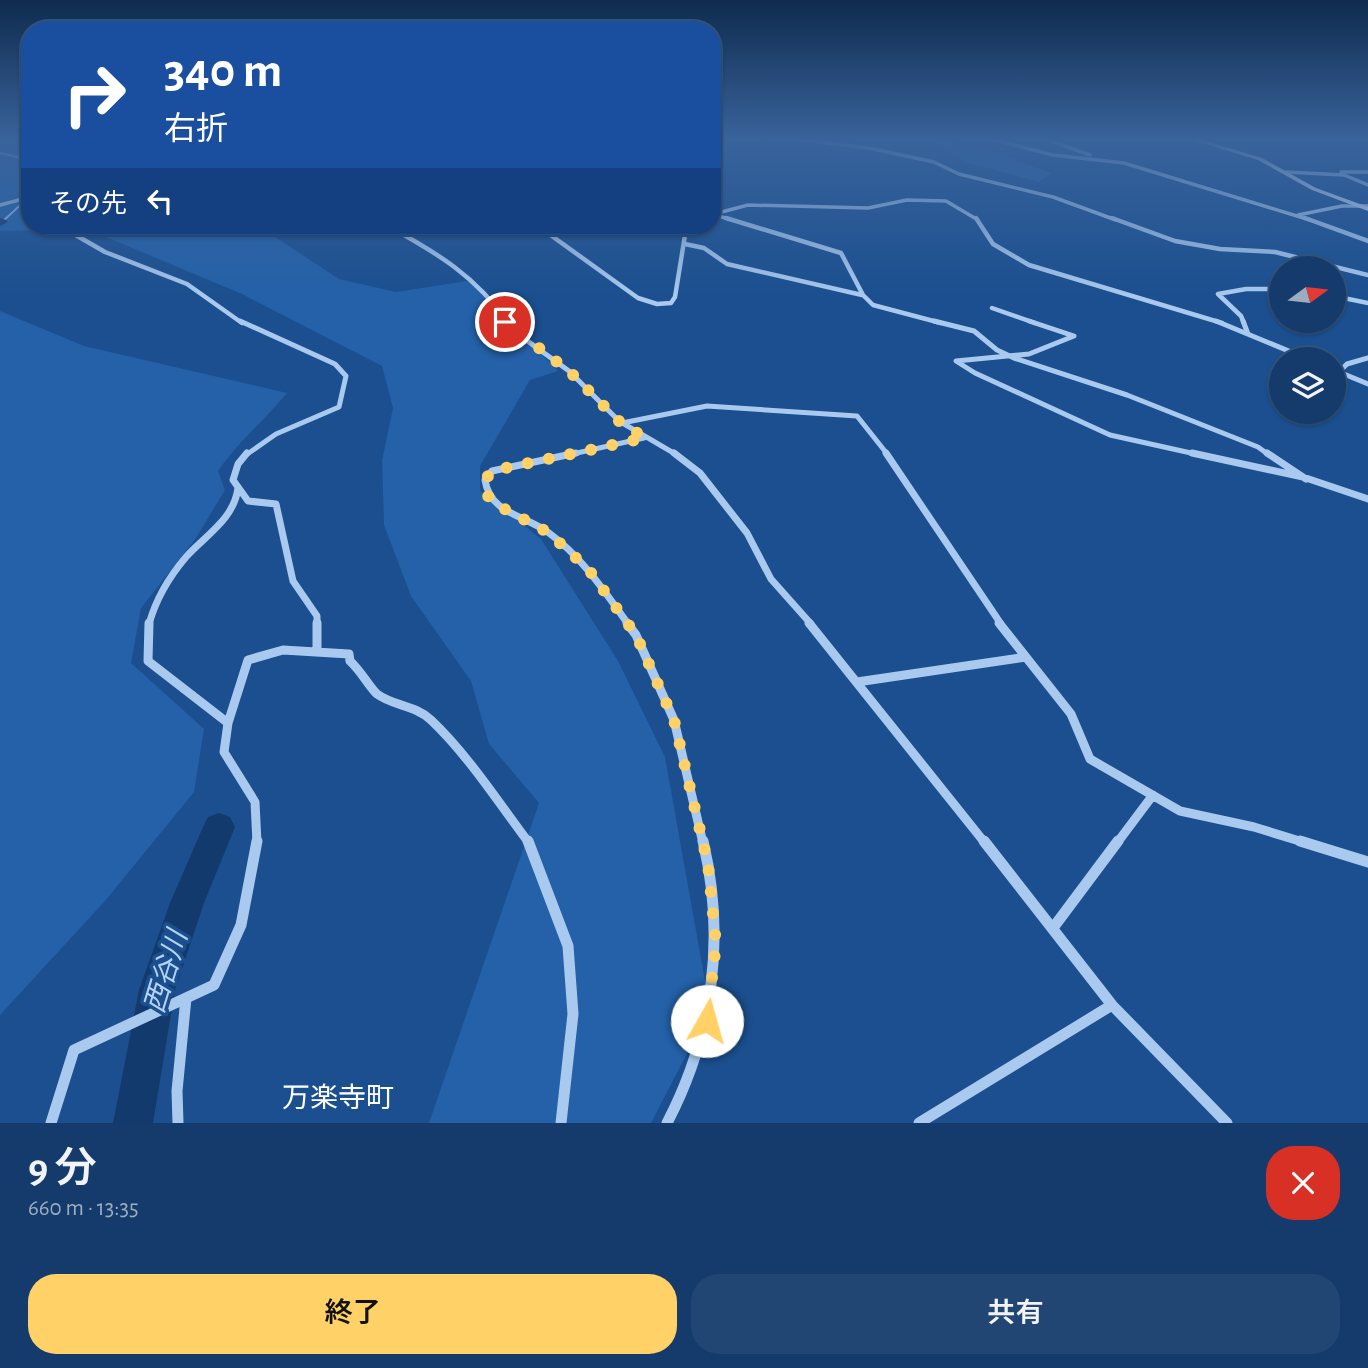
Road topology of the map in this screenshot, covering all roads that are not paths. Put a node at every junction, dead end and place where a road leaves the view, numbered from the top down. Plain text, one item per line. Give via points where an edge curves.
1 (1029, 191) edge
2 (1216, 191) edge
3 (1320, 191) edge
4 (21, 199) edge
5 (0, 205) edge
6 (1358, 206) junction
7 (1368, 207) edge
8 (721, 212) edge
9 (1297, 215) junction
10 (721, 216) edge
11 (76, 235) edge
12 (404, 235) edge
13 (550, 235) edge
14 (686, 235) edge
15 (1368, 241) edge
16 (685, 243) junction
17 (1368, 275) edge
18 (1269, 289) edge
19 (862, 295) junction
20 (1346, 298) edge
21 (1368, 303) edge
22 (992, 308) dead end
23 (1248, 334) junction
24 (1279, 347) edge
25 (1014, 358) junction
26 (1368, 358) edge
27 (1346, 365) edge
28 (1346, 375) edge
29 (1368, 384) edge
30 (622, 423) junction
31 (645, 438) junction
32 (1306, 479) junction
33 (238, 488) junction
34 (1368, 499) edge
35 (317, 650) junction
36 (1026, 657) junction
37 (857, 682) junction
38 (228, 723) junction
39 (1153, 795) junction
40 (1368, 862) edge
41 (1053, 928) junction
42 (186, 998) junction
43 (1112, 1005) junction
44 (51, 1123) edge
45 (178, 1123) edge
46 (561, 1123) edge
47 (667, 1123) edge
48 (919, 1123) edge
49 (1227, 1123) edge

1 - 17 street via 1175,241 1275,252
2 - 9 street
3 - 6 street
4 - 5 street
6 - 7 street
6 - 9 street
8 - 23 street via 748,205 860,208 907,200 951,202 975,216 999,249 1029,265
9 - 15 street
10 - 19 street via 841,253 853,268
11 - 33 street via 105,252 187,284 244,324 335,364 346,376 339,407 263,441 240,458 233,480
12 - 30 street via 440,255 488,293 510,327 559,363
13 - 16 street via 638,298 657,304 671,303 675,297
14 - 16 street
16 - 19 street via 704,248 727,264
18 - 23 street via 1218,294 1241,316
19 - 25 street via 873,305 974,331
20 - 21 street
22 - 25 street via 1074,336 1047,351
23 - 24 street
25 - 32 street via 1258,447
25 - 32 street via 957,361 1110,436
26 - 27 street
28 - 29 street
30 - 31 street
30 - 36 street via 707,406 857,416
31 - 37 street via 700,473 747,533 771,579
31 - 47 street via 492,471 485,480 487,495 497,505 549,533 589,570 636,635 674,720 708,864 716,944 707,1021 687,1085
32 - 34 street
33 - 35 street via 248,501 276,504 293,581 317,615
33 - 38 street via 230,512 160,592 151,608 145,641 148,661
35 - 38 street via 283,650 248,660
35 - 46 street via 349,654 377,694 431,720 533,847 568,946 573,1014
36 - 37 street
36 - 39 street via 1071,714 1090,759
37 - 41 street
38 - 42 street via 224,752 257,806 254,864 227,967 214,985
39 - 40 street via 1180,811 1254,827
39 - 41 street
41 - 43 street
42 - 44 street via 74,1050
42 - 45 street
43 - 48 street
43 - 49 street

